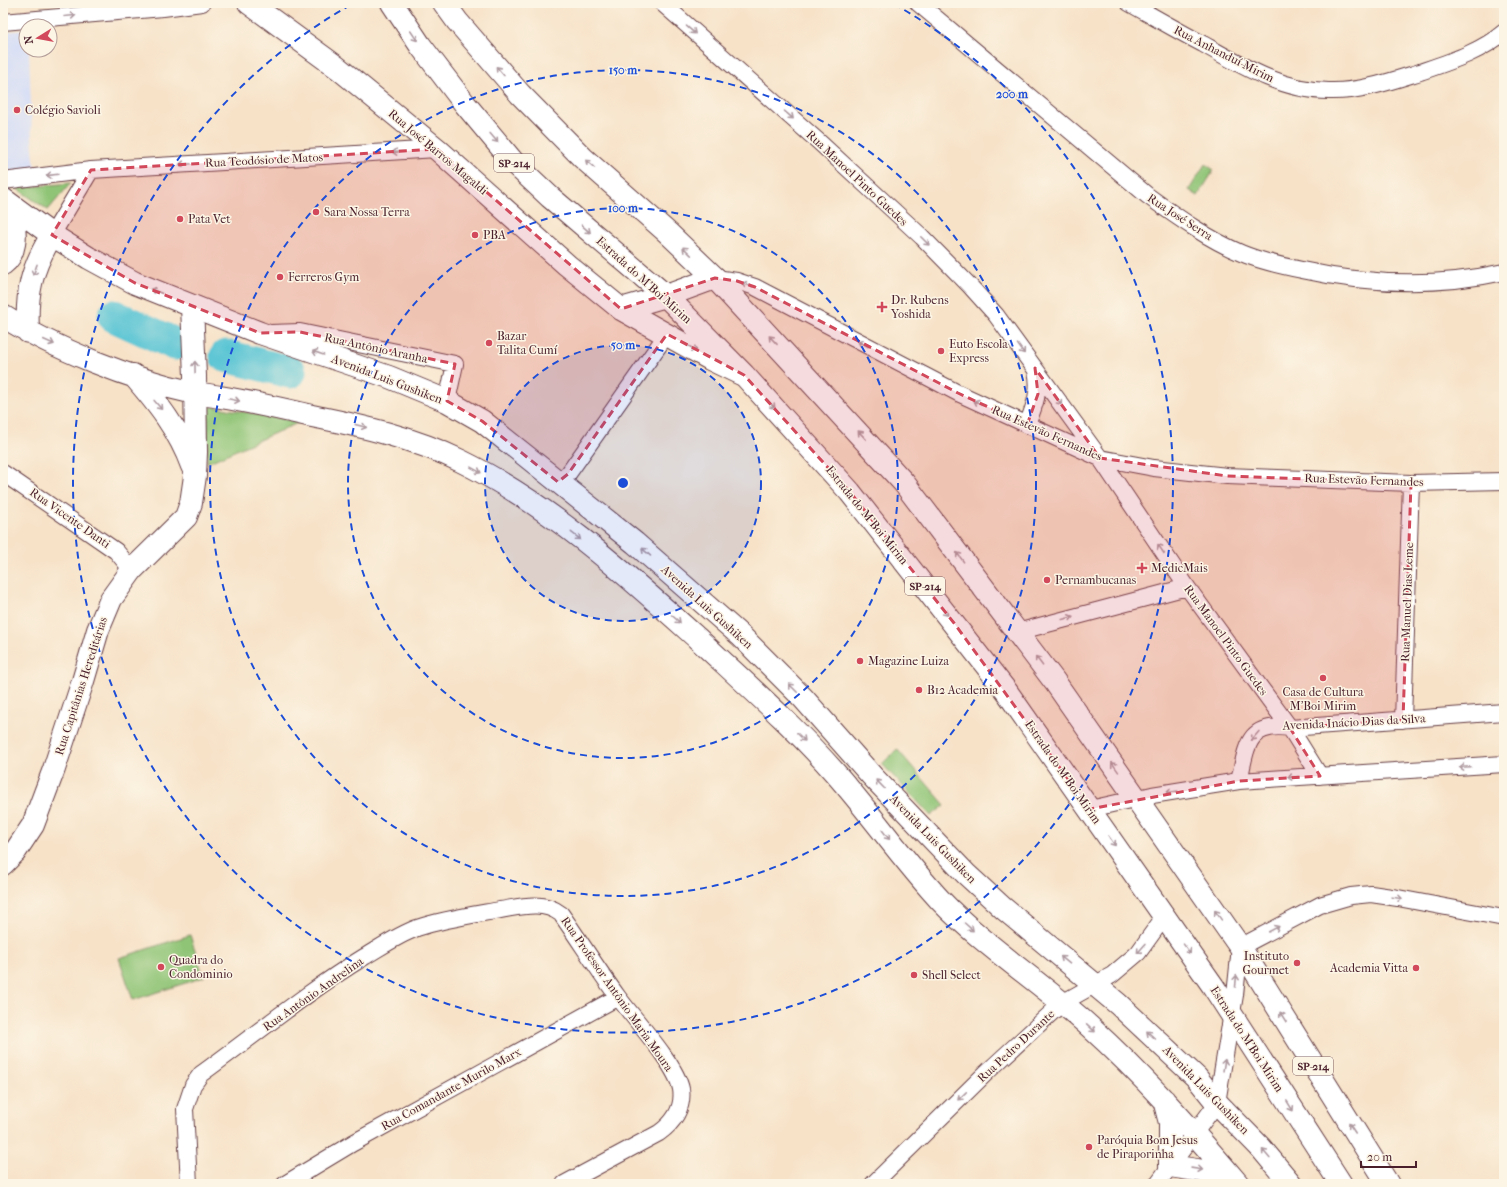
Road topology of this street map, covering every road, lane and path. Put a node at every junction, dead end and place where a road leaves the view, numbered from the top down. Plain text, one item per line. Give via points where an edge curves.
1 (202, 3) edge
2 (248, 3) edge
3 (392, 3) edge
4 (444, 3) edge
5 (662, 3) edge
6 (918, 3) edge
7 (1129, 3) edge
8 (3, 22) edge
9 (1504, 32) edge
10 (437, 149) junction
11 (91, 170) junction
12 (3, 181) edge
13 (3, 199) edge
14 (3, 210) edge
15 (52, 235) junction
16 (3, 264) edge
17 (1504, 272) edge
18 (715, 278) junction
19 (666, 296) junction
20 (192, 306) junction
21 (621, 309) junction
22 (3, 316) edge
23 (28, 332) junction
24 (260, 333) junction
25 (667, 334) junction
26 (1035, 368) junction
27 (133, 375) junction
28 (744, 375) junction
29 (195, 393) junction
30 (447, 401) junction
31 (1027, 425) junction
32 (1100, 458) junction
33 (3, 473) edge
34 (195, 476) junction
35 (1504, 481) edge
36 (558, 482) junction
37 (1411, 483) junction
38 (132, 570) junction
39 (1187, 587) junction
40 (1017, 632) junction
41 (1504, 712) edge
42 (1403, 720) junction
43 (1290, 728) junction
44 (1504, 764) edge
45 (1320, 776) junction
46 (1239, 781) junction
47 (1137, 799) junction
48 (1090, 809) junction
49 (3, 864) edge
50 (543, 905) joint
51 (1164, 918) junction
52 (1504, 918) edge
53 (1240, 947) junction
54 (1095, 985) junction
55 (618, 997) junction
56 (1062, 1003) junction
57 (1231, 1014) junction
58 (1164, 1099) junction
59 (1217, 1103) junction
60 (1194, 1134) junction
61 (1172, 1175) edge
62 (1236, 1181) edge
63 (189, 1184) edge
64 (285, 1184) edge
65 (564, 1184) edge
66 (873, 1184) edge
67 (1157, 1184) edge
68 (1291, 1184) edge
69 (1341, 1184) edge
70 (1388, 1184) edge

8 -> 1 street
2 - 10 main road, Rua José Barros Magaldi via 338,68
3 -> 19 main road, Estrada do M'Boi Mirim / SP-214 via 465,104 515,164 550,198
18 -> 4 main road, SP-214 via 583,158 525,99
5 -> 26 street, Rua Manoel Pinto Guedes via 818,141 922,238 996,315
6 - 17 street, Rua José Serra via 1148,196 1178,218 1241,253 1294,269 1374,283 1418,283
7 - 9 street, Rua Anhanduí-Mirim via 1234,62 1274,81 1316,90 1350,90 1389,82 1451,61 1494,40
10 -> 11 street, Rua Teodósio de Matos
10 - 21 main road, Rua José Barros Magaldi via 567,265
11 -> 12 street, Rua Teodósio de Matos
11 - 15 street
13 - 15 main road, Avenida Luis Gushiken
14 - 16 main road via 12,221 14,235 11,254
20 -> 15 main road, Avenida Luis Gushiken via 136,283
15 -> 23 main road via 40,257 29,289
18 - 19 main road
31 -> 18 street, Rua Estevão Fernandes via 958,393 755,287
40 -> 18 main road, SP-214 via 888,464
19 - 21 main road
19 - 28 main road, Estrada do M'Boi Mirim / SP-214
20 - 24 main road, Avenida Luis Gushiken
29 -> 20 main road, Rua Capitânias Hereditárias
21 - 25 main road, Rua José Barros Magaldi
22 - 23 main road
23 -> 27 main road
30 -> 24 main road, Avenida Luis Gushiken via 389,377
24 - 30 street, Rua Antônio Aranha via 300,332 455,364
25 -> 28 main road, Rua José Barros Magaldi
25 - 36 street via 568,474
26 - 31 street, Rua Manoel Pinto Guedes via 1038,394
26 -> 32 street, Rua Manoel Pinto Guedes
27 - 29 main road
27 -> 34 main road, Rua Capitânias Hereditárias via 178,432
28 -> 48 main road, Estrada do M'Boi Mirim / SP-214 via 850,492 1007,692
29 - 34 main road, Rua Capitânias Hereditárias
29 -> 56 main road via 361,426 422,445 460,460 545,512 661,606 757,693 834,771 904,859 941,900 971,929
30 - 36 main road, Avenida Luis Gushiken via 482,421
31 - 32 street, Rua Estevão Fernandes
32 - 37 street, Rua Estevão Fernandes via 1154,468 1226,476
39 -> 32 street, Rua Manoel Pinto Guedes
33 - 38 street, Rua Vicente Danti via 111,547
34 - 38 main road, Rua Capitânias Hereditárias via 186,517
35 - 37 street, Rua Estevão Fernandes
54 -> 36 main road, Avenida Luis Gushiken via 966,874 872,776 803,698 741,636 635,543
37 - 42 street, Rua Manuel Dias Leme
38 - 49 main road, Rua Capitânias Hereditárias via 111,599 98,630 54,769 33,825
40 -> 39 street
39 - 43 street, Rua Manoel Pinto Guedes
47 -> 40 main road, SP-214
41 - 42 street, Avenida Inácio Dias da Silva
42 - 43 street, Avenida Inácio Dias da Silva
43 - 45 street, Rua Manoel Pinto Guedes
43 -> 46 street, Avenida Inácio Dias da Silva via 1274,726 1257,733 1247,749
44 -> 45 street
45 -> 46 street
46 -> 47 street
47 - 48 street
53 -> 47 main road, SP-214
48 -> 51 main road, Estrada do M'Boi Mirim / SP-214
50 - 55 street, Rua Professor Antônio Maria Moura via 561,914
50 - 63 street, Rua Antônio Andrelina via 445,920 416,929 388,942 336,974 201,1074 191,1090 185,1110
51 -> 54 street, Rua Pedro Durante via 1138,952 1112,975
51 -> 57 main road, Estrada do M'Boi Mirim / SP-214
53 -> 52 street via 1320,905 1351,896 1370,894 1398,898
57 -> 53 street
70 -> 53 main road, SP-214
54 - 56 street, Rua Pedro Durante
59 -> 54 main road, Avenida Luis Gushiken via 1197,1078
55 - 64 street, Rua Comandante Murilo Marx via 353,1143
55 - 65 street, Rua Professor Antônio Maria Moura via 679,1081 681,1091 677,1115 660,1133
56 -> 58 main road
56 -> 66 street, Rua Pedro Durante via 986,1073
59 -> 57 street
57 -> 69 main road, Estrada do M'Boi Mirim / SP-214
58 - 60 main road
58 - 61 main road via 1170,1123
59 - 60 street
68 -> 59 main road, Avenida Luis Gushiken via 1261,1148
60 - 61 street
60 - 62 main road
61 -> 62 main road
61 - 67 street

